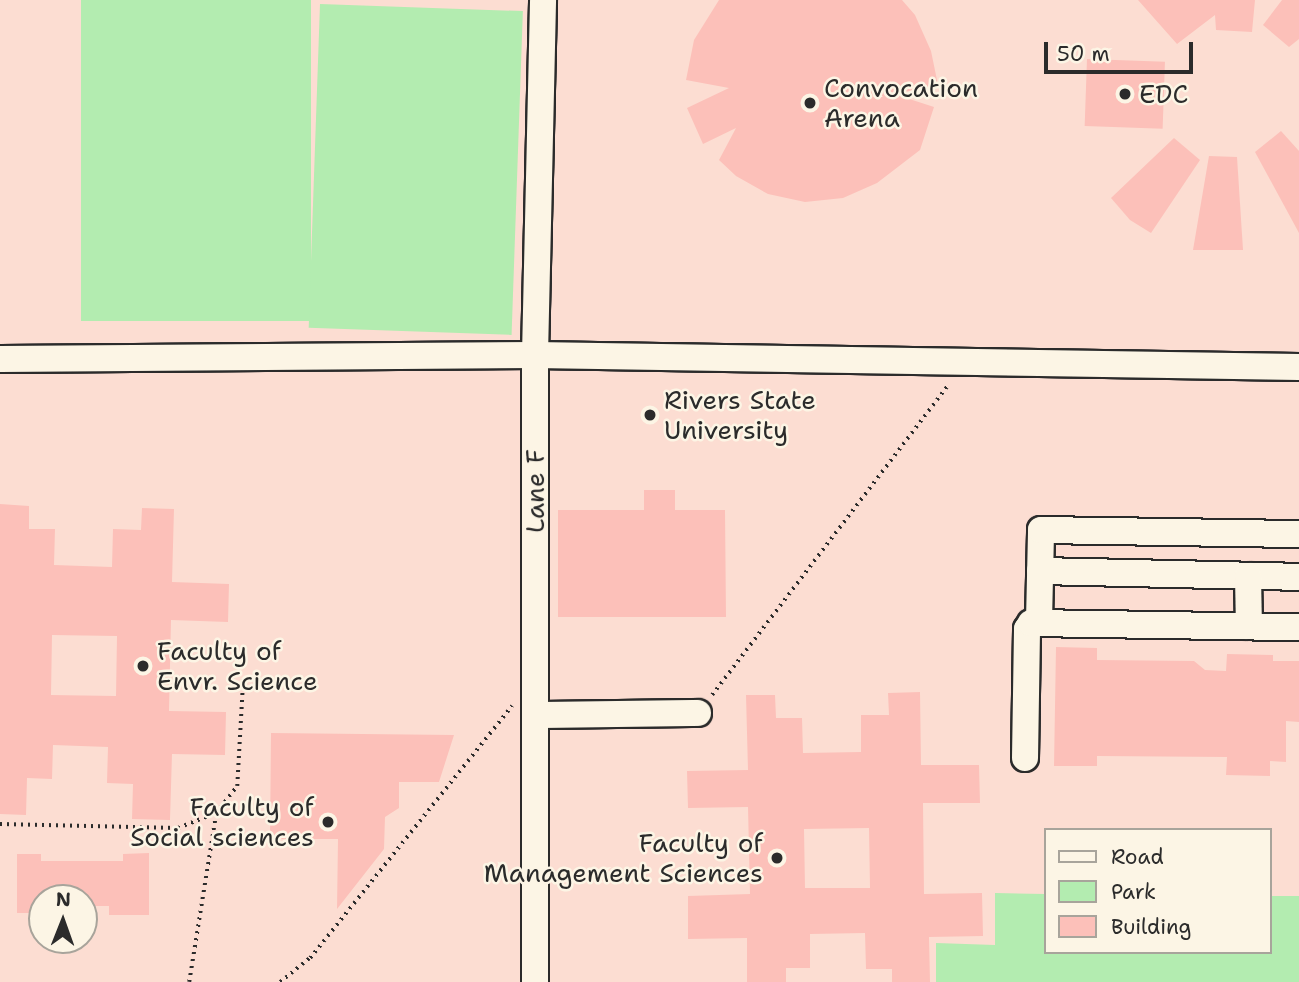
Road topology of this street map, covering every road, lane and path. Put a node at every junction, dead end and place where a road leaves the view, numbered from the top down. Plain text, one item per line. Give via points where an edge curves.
1 (543, 0) edge
2 (535, 355) junction
3 (0, 359) edge
4 (965, 362) junction
5 (1299, 367) edge
6 (1299, 534) edge
7 (1040, 571) junction
8 (1248, 576) junction
9 (1299, 577) edge
10 (1039, 621) junction
11 (1249, 626) junction
12 (1299, 627) edge
13 (536, 676) junction
14 (243, 679) dead end
15 (698, 713) joint
16 (536, 715) junction
17 (1025, 758) dead end
18 (216, 813) junction
19 (0, 824) edge
20 (188, 982) edge
21 (280, 982) edge
22 (535, 982) edge

1 - 2 street, Lane F
2 - 3 street
2 - 4 street
2 - 13 street, Lane F
4 - 5 street
4 - 15 path
6 - 7 street via 1041,530
7 - 8 street
7 - 10 street
8 - 9 street
8 - 11 street
10 - 11 street
10 - 17 street via 1027,629
11 - 12 street
13 - 16 street, Lane F
13 - 21 path via 310,958
14 - 18 path via 237,786
15 - 16 street
16 - 22 street, Lane F
18 - 19 path via 178,828
18 - 20 path

